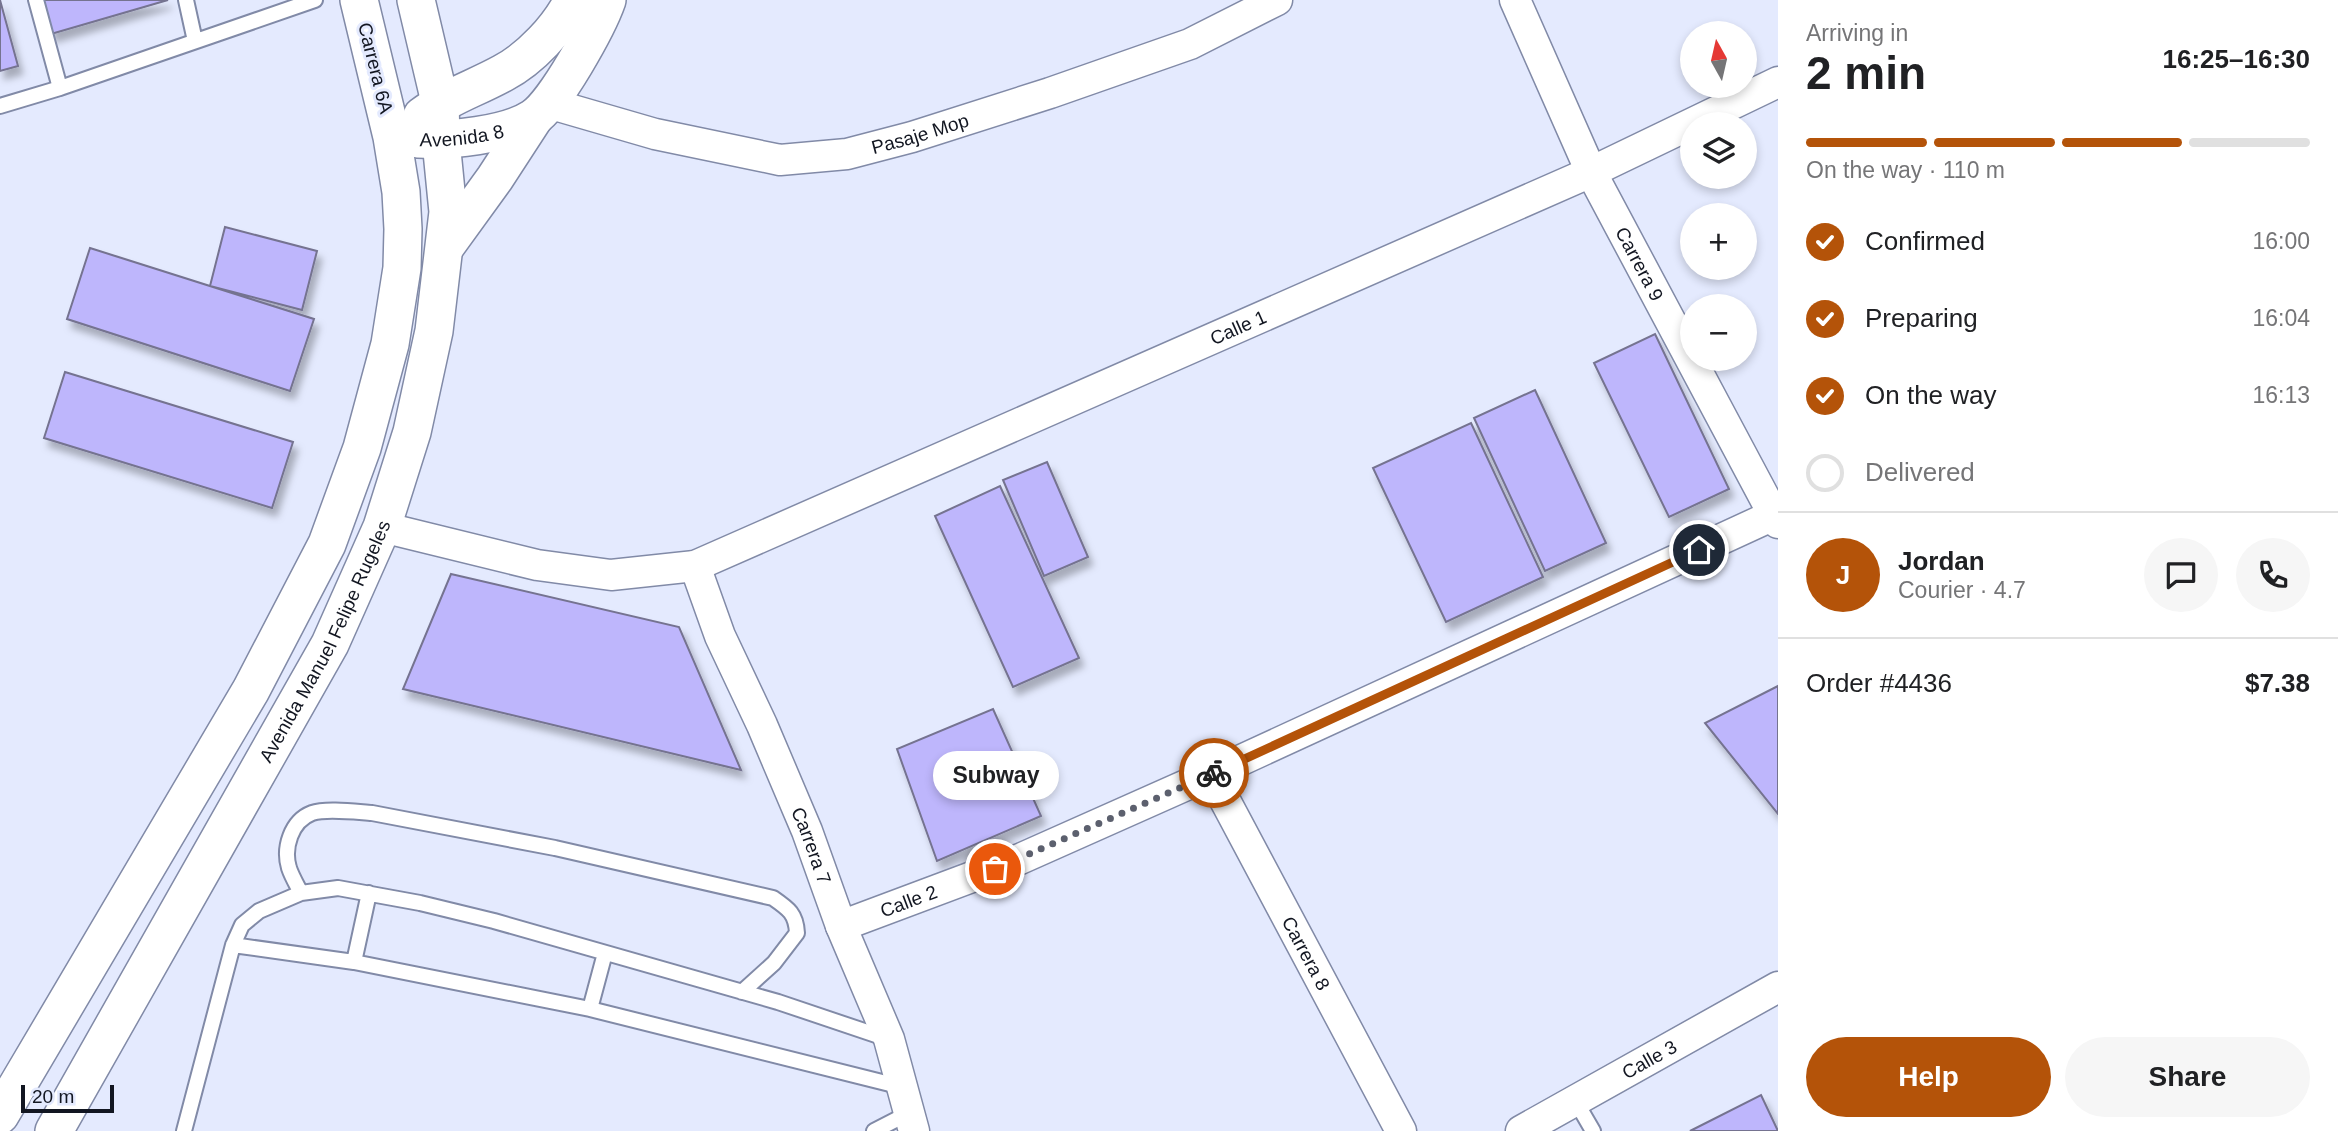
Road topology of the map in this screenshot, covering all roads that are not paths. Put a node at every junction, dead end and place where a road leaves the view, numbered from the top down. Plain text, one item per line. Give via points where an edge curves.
1 (36, 0) edge
2 (187, 0) edge
3 (315, 0) edge
4 (359, 0) edge
5 (416, 0) edge
6 (573, 0) edge
7 (607, 0) edge
8 (1277, 0) edge
9 (1515, 0) edge
10 (195, 41) junction
11 (1778, 82) edge
12 (60, 88) junction
13 (440, 102) junction
14 (0, 106) edge
15 (541, 110) junction
16 (392, 136) junction
17 (441, 141) junction
18 (1591, 172) junction
19 (445, 247) junction
20 (1776, 517) edge
21 (382, 527) junction
22 (695, 566) junction
23 (1210, 774) junction
24 (369, 892) junction
25 (301, 893) junction
26 (841, 926) junction
27 (233, 945) junction
28 (606, 953) junction
29 (354, 962) junction
30 (1778, 987) edge
31 (742, 992) junction
32 (590, 1009) junction
33 (889, 1039) junction
34 (1575, 1100) junction
35 (908, 1110) edge
36 (0, 1115) edge
37 (54, 1131) edge
38 (184, 1131) edge
39 (874, 1131) edge
40 (1401, 1131) edge
41 (1521, 1131) edge
42 (1593, 1131) edge

1 - 12 lane
2 - 10 lane
3 - 10 lane
4 - 16 street, Carrera 6A
5 - 13 street
6 - 13 street, Avenida 8 via 537,47 505,73
7 - 15 street via 580,55
8 - 15 street, Pasaje Mop via 1190,44 1050,93 847,154 780,160
9 - 18 street, Carrera 9
10 - 12 lane
11 - 18 street, Calle 1
12 - 14 lane
13 - 16 street, Avenida 8
13 - 17 street, Avenida Manuel Felipe Rugeles
15 - 17 street, Avenida 8 via 487,134
15 - 19 street
16 - 17 street, Avenida 8
16 - 36 street, Avenida Manuel Felipe Rugeles via 403,229 390,344 362,449 327,544 251,690
17 - 19 street, Avenida Manuel Felipe Rugeles via 448,212
18 - 20 street, Carrera 9
18 - 22 street, Calle 1
19 - 21 street, Avenida Manuel Felipe Rugeles via 434,331 412,432
20 - 23 street, Calle 2
21 - 22 street, Calle 1 via 537,565 611,575
21 - 37 street, Avenida Manuel Felipe Rugeles via 330,644
22 - 26 street, Carrera 7 via 720,636 807,831
23 - 26 street, Calle 2 via 1020,859
23 - 40 street, Carrera 8
24 - 25 lane via 338,888
24 - 28 lane
24 - 29 lane
25 - 27 lane via 259,911 243,925
25 - 31 lane via 289,867 287,848 291,832 313,813 385,815 555,848 773,898 792,911 797,933 774,963
26 - 33 street, Carrera 7
27 - 29 lane
27 - 38 lane
28 - 31 lane
28 - 32 lane
29 - 32 lane
30 - 34 street, Calle 3
31 - 33 lane
32 - 35 lane
33 - 35 street, Carrera 7
34 - 41 street, Calle 3
34 - 42 lane
35 - 39 lane

